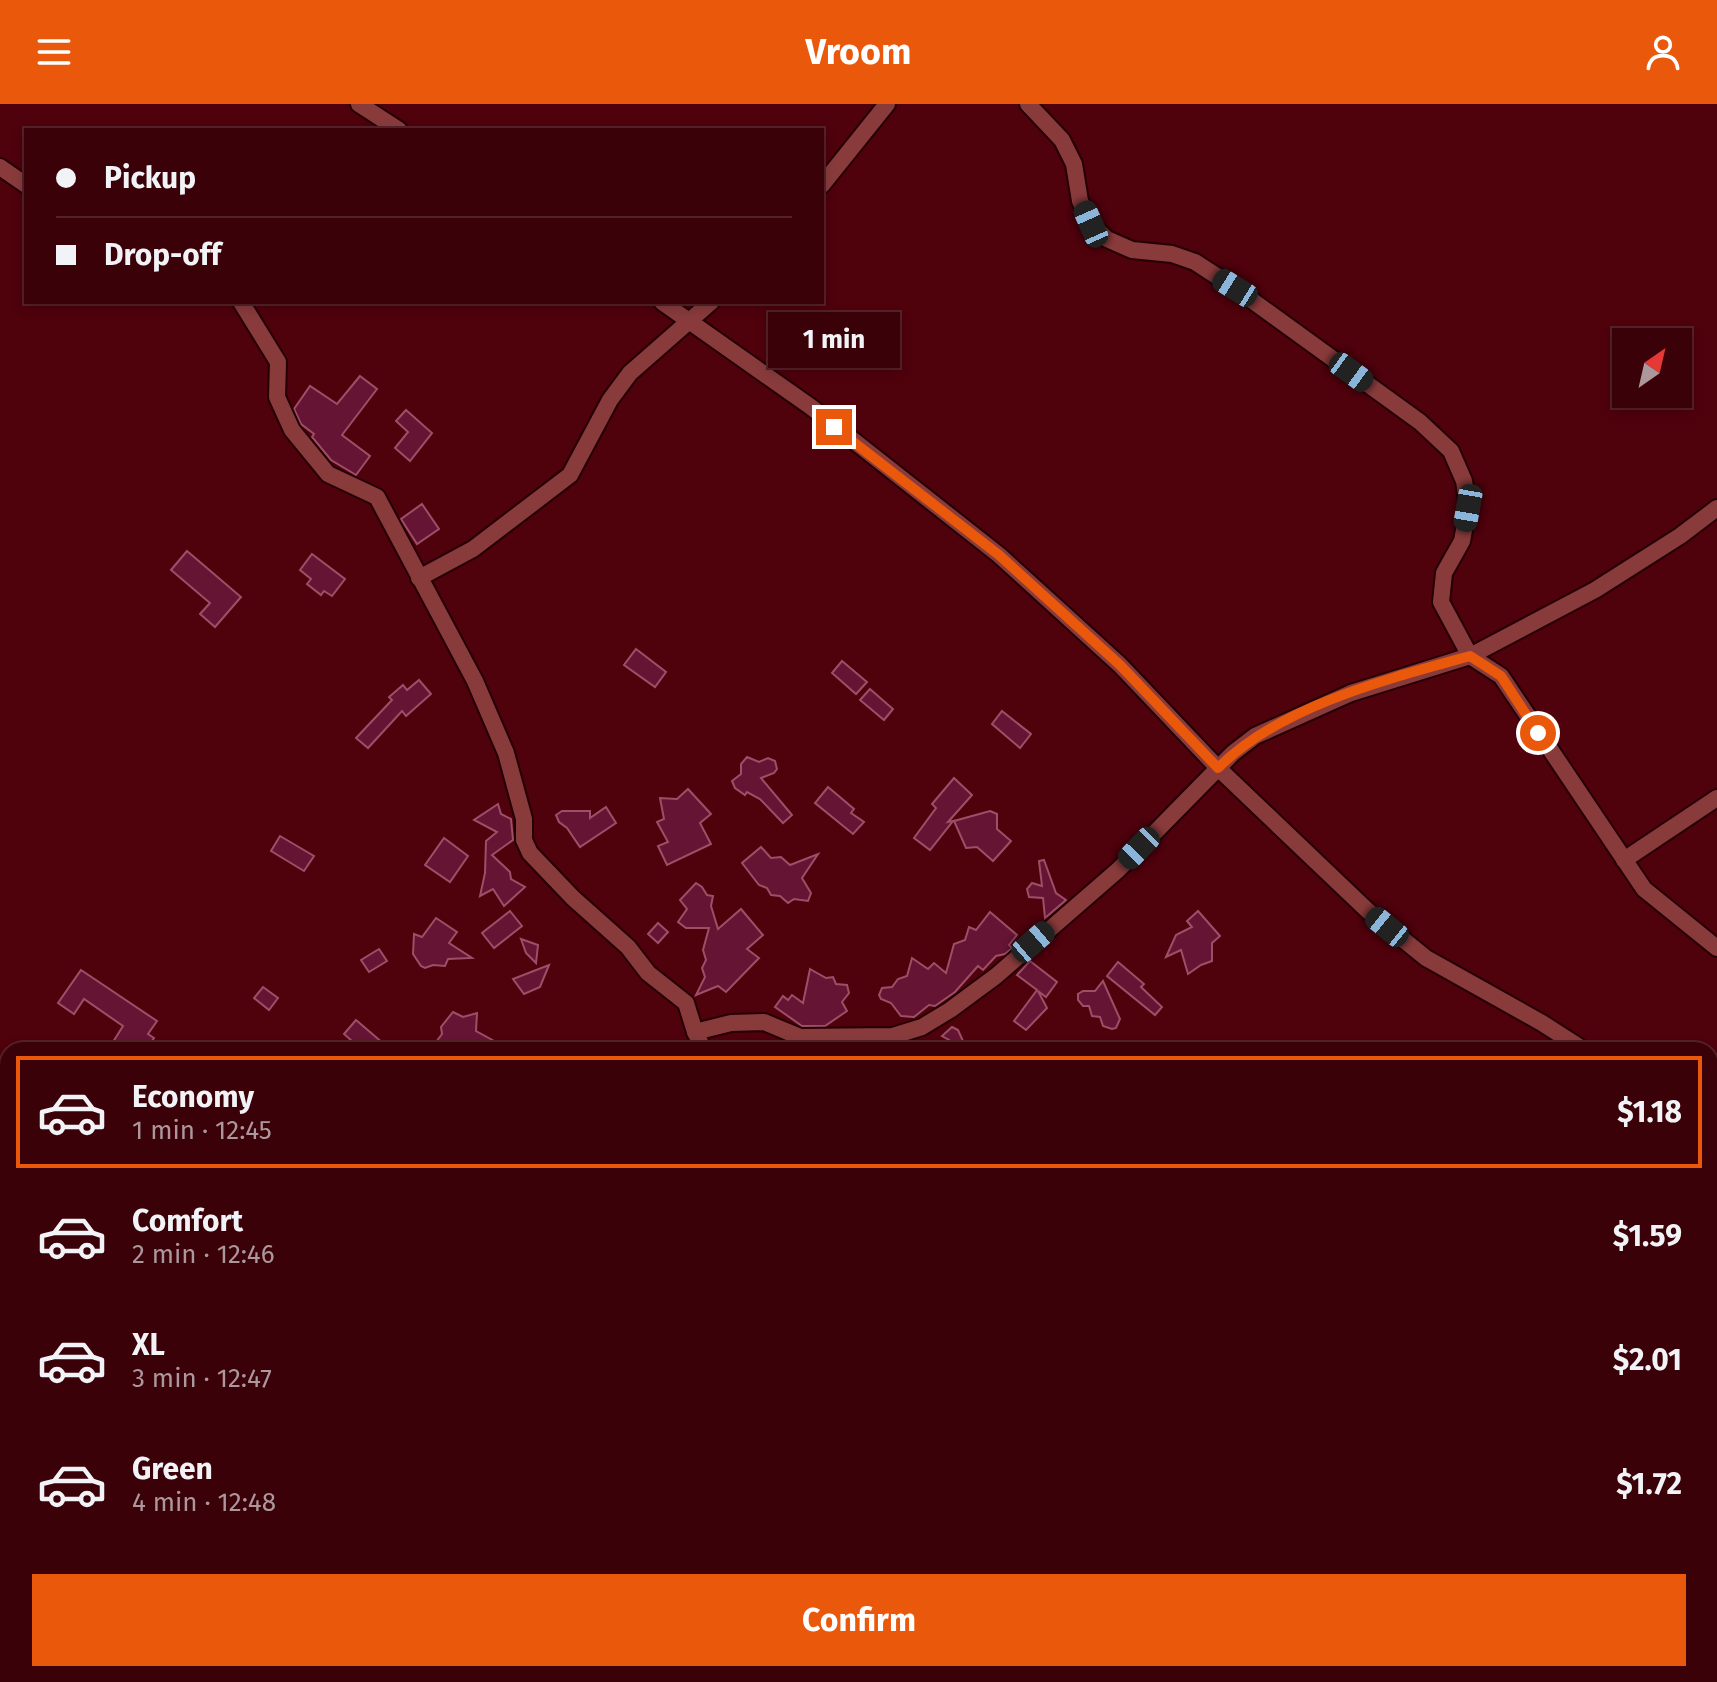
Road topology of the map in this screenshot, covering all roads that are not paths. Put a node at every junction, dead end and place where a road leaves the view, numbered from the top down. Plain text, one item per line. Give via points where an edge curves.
1 (359, 104) edge
2 (887, 104) edge
3 (1028, 104) edge
4 (396, 128) edge
5 (0, 167) edge
6 (824, 183) edge
7 (24, 184) edge
8 (242, 304) edge
9 (665, 304) edge
10 (709, 304) edge
11 (691, 321) junction
12 (1717, 508) edge
13 (419, 578) junction
14 (1470, 656) junction
15 (1218, 768) junction
16 (1717, 798) edge
17 (1624, 860) junction
18 (1717, 948) edge
19 (695, 1032) junction
20 (700, 1042) edge
21 (878, 1042) edge
22 (895, 1042) edge
23 (1572, 1042) edge

1 - 4 street
2 - 6 street
3 - 14 street via 1062,140 1074,164 1080,201 1091,224 1107,239 1132,250 1195,262 1420,422 1451,451 1468,508 1462,541 1444,573 1441,602
5 - 7 street
8 - 13 street via 278,362 277,397 292,430 328,474 377,497
9 - 11 street
10 - 11 street
11 - 13 street via 630,373 570,475 473,549
11 - 15 street via 811,407 999,555 1120,665
12 - 14 street via 1595,590
13 - 19 street via 475,681 506,753 530,853 648,973 686,1003
14 - 15 street via 1351,693 1278,724
14 - 17 street via 1501,676
15 - 22 street via 1118,870 996,976
15 - 23 street via 1368,911 1426,958
16 - 17 street
17 - 18 street via 1644,889
19 - 20 street
19 - 21 street via 764,1022 800,1037

